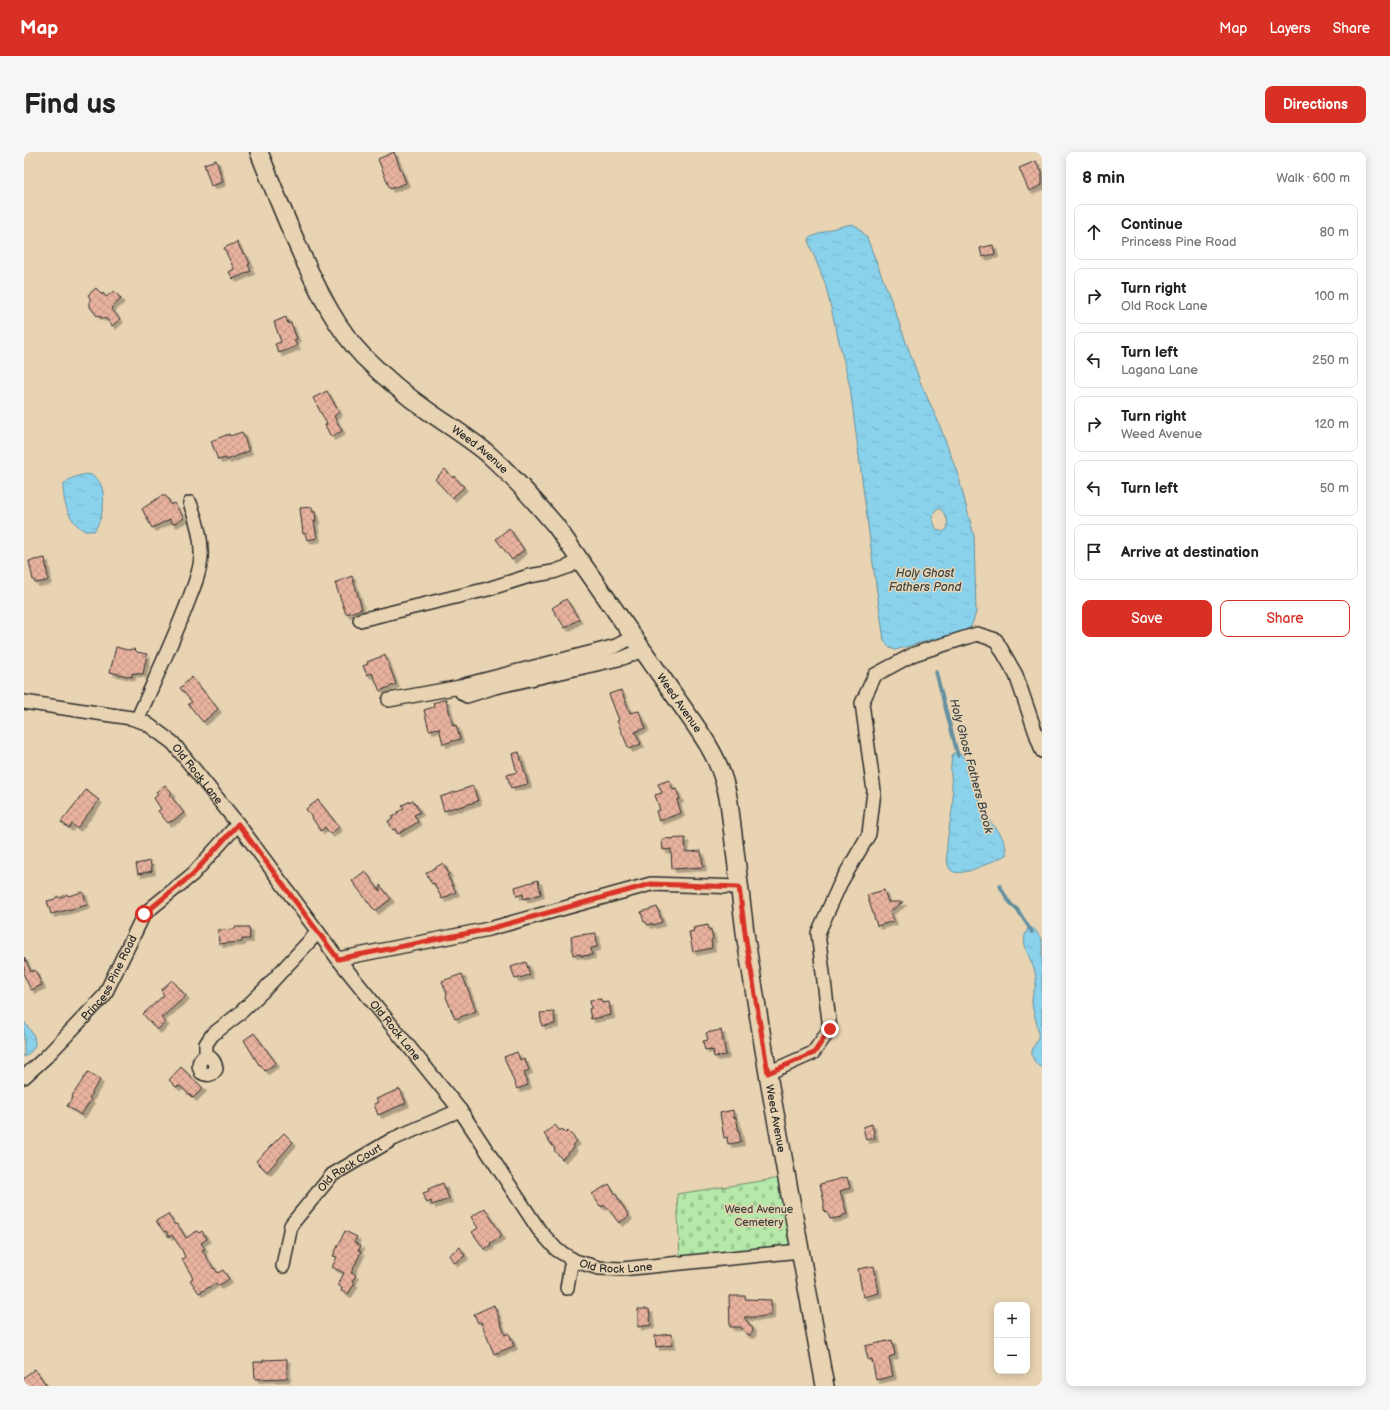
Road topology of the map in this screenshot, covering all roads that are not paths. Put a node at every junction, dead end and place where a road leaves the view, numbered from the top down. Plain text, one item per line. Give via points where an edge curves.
1 (259, 152) edge
2 (190, 503) dead end
3 (578, 559) junction
4 (360, 620) dead end
5 (638, 643) junction
6 (390, 700) dead end
7 (24, 702) edge
8 (137, 720) junction
9 (1042, 751) edge
10 (238, 824) junction
11 (739, 887) junction
12 (318, 932) junction
13 (338, 959) junction
14 (206, 1055) dead end
15 (768, 1073) junction
16 (24, 1077) edge
17 (460, 1110) junction
18 (800, 1251) junction
19 (572, 1259) junction
20 (283, 1266) dead end
21 (567, 1288) dead end
22 (825, 1386) edge

1 - 3 main road, Weed Avenue via 316,286 332,316 350,340 363,356 413,400 486,453 522,486 556,526
2 - 8 street via 201,541 199,573 169,650
3 - 4 street via 570,566 553,572
3 - 5 main road, Weed Avenue
5 - 6 street via 623,658 495,687 467,696 463,695 460,687
5 - 11 main road, Weed Avenue via 708,744 719,765 729,802
7 - 8 street, Old Rock Lane
8 - 10 street, Old Rock Lane via 146,723 173,743
9 - 15 street via 1016,675 996,640 977,634 914,654 875,675 862,703 874,791 869,834 840,884 818,933 830,1029 814,1053
10 - 12 street, Old Rock Lane
10 - 16 street, Princess Pine Road via 193,874 144,914 104,996
11 - 13 street via 651,884 489,929
11 - 15 main road, Weed Avenue
12 - 13 street, Old Rock Lane
12 - 14 street via 264,990 212,1035 206,1044
13 - 17 street, Old Rock Lane
15 - 18 main road, Weed Avenue
17 - 19 street, Old Rock Lane via 539,1230 557,1250
17 - 20 street, Old Rock Court via 393,1139 332,1174 291,1225
18 - 19 street, Old Rock Lane via 622,1269 599,1268
18 - 22 main road, Weed Avenue
19 - 21 street

